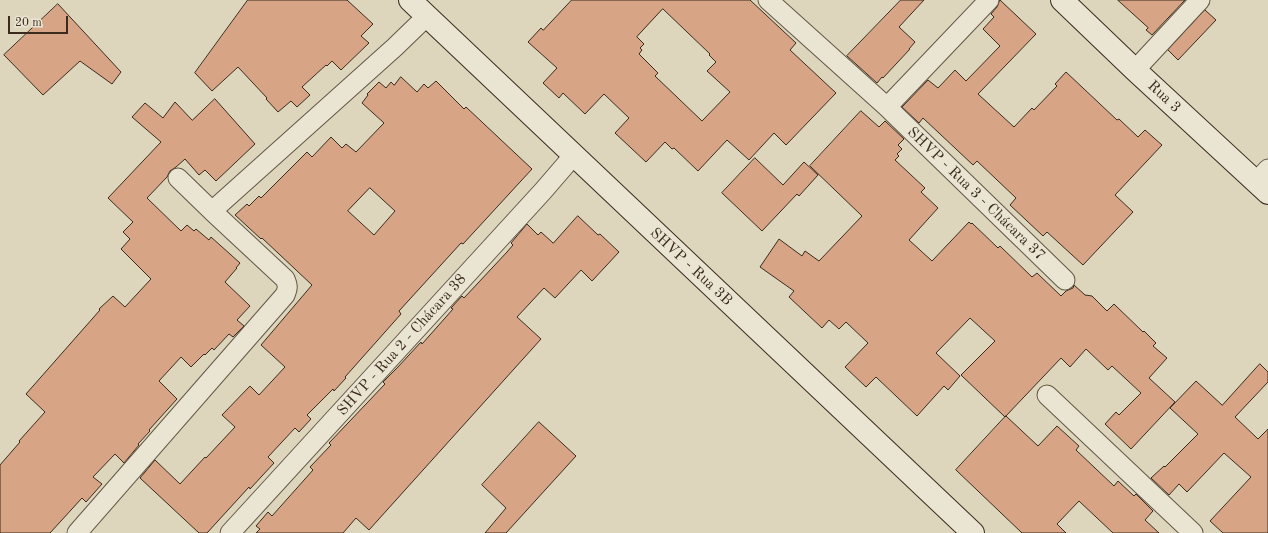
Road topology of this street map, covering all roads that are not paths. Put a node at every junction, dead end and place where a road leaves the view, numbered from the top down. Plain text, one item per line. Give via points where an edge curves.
1 (410, 0) edge
2 (768, 0) edge
3 (989, 0) edge
4 (1062, 0) edge
5 (1200, 0) edge
6 (427, 16) junction
7 (1135, 70) junction
8 (887, 107) junction
9 (574, 155) junction
10 (178, 178) dead end
11 (1264, 181) edge
12 (212, 211) junction
13 (1065, 280) dead end
14 (1047, 395) dead end
15 (77, 533) edge
16 (230, 533) edge
17 (973, 533) edge
18 (1193, 533) edge

1 - 6 street, SHVP - Rua 3B
2 - 8 street, SHVP - Rua 3 - Chácara 37
3 - 8 street
4 - 7 street, Rua 3
5 - 7 street
6 - 9 street, SHVP - Rua 3B
6 - 12 street
7 - 11 street, Rua 3
8 - 13 street, SHVP - Rua 3 - Chácara 37
9 - 16 street, SHVP - Rua 2 - Chácara 38
9 - 17 street, SHVP - Rua 3B
10 - 12 street
12 - 15 street via 285,279 288,289
14 - 18 street

